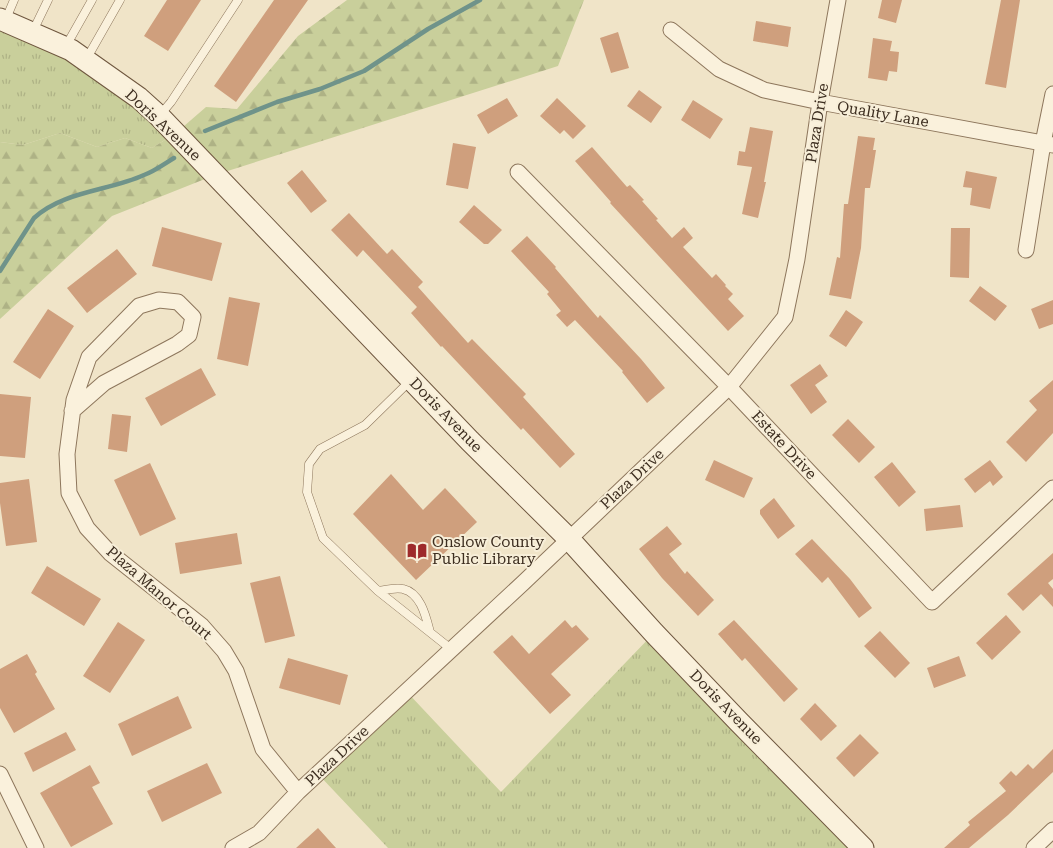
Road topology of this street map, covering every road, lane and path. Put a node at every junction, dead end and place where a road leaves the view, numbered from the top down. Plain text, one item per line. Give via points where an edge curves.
1 (14, 0) edge
2 (48, 0) edge
3 (92, 0) edge
4 (120, 0) edge
5 (238, 0) edge
6 (838, 0) edge
7 (3, 20) edge
8 (671, 30) dead end
9 (32, 33) junction
10 (66, 47) junction
11 (86, 60) junction
12 (1053, 94) edge
13 (820, 102) junction
14 (159, 116) junction
15 (1048, 144) edge
16 (518, 172) dead end
17 (1026, 250) dead end
18 (412, 380) junction
19 (729, 387) junction
20 (72, 411) junction
21 (1053, 488) edge
22 (569, 538) junction
23 (378, 591) junction
24 (430, 632) junction
25 (452, 649) junction
26 (0, 774) edge
27 (298, 792) junction
28 (1053, 830) edge
29 (36, 848) edge
30 (233, 848) edge
31 (863, 848) edge
32 (1034, 848) edge

1 - 7 lane
2 - 9 lane
3 - 10 lane
4 - 11 lane
5 - 14 lane
6 - 13 street, Plaza Drive
7 - 9 street, Doris Avenue
8 - 13 street, Quality Lane via 719,69 764,90
9 - 10 street, Doris Avenue
10 - 11 street, Doris Avenue
11 - 14 street, Doris Avenue
12 - 15 street
13 - 15 street, Quality Lane
13 - 19 street, Plaza Drive via 797,260 785,317
14 - 18 street, Doris Avenue
15 - 17 street
16 - 19 street, Estate Drive
18 - 22 street, Doris Avenue
18 - 23 lane via 365,425 320,448 309,464 307,492 323,538
19 - 21 street, Estate Drive via 932,602
19 - 22 street, Plaza Drive
20 - 20 street, Plaza Manor Court via 89,357 138,306 159,300 178,302 193,317 189,335 178,344 104,383
20 - 27 street, Plaza Manor Court via 67,454 69,493 88,528 110,553 202,626 224,651 236,672 263,749
22 - 25 street, Plaza Drive
22 - 31 street, Doris Avenue via 719,701
23 - 24 lane
23 - 24 lane via 402,589 411,593 424,612
24 - 25 lane
25 - 27 street, Plaza Drive
26 - 29 street
27 - 30 street, Plaza Drive via 259,833
28 - 32 street

